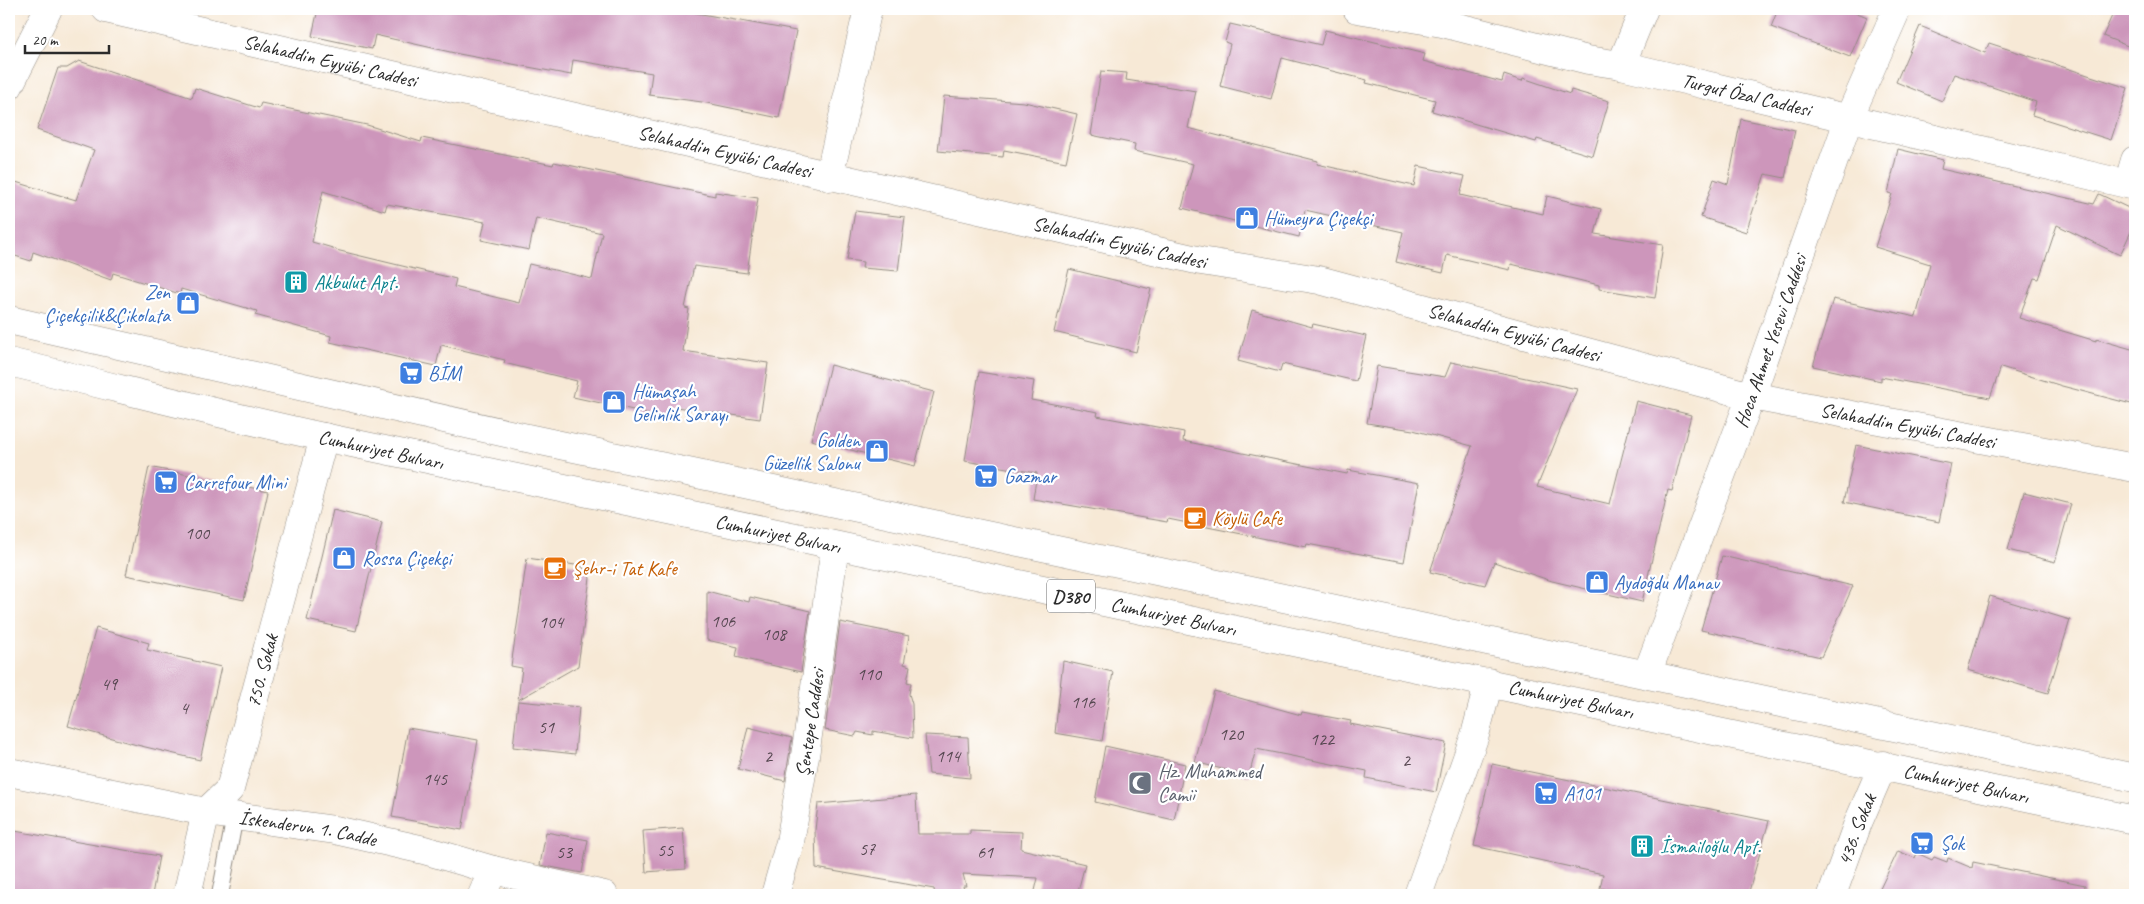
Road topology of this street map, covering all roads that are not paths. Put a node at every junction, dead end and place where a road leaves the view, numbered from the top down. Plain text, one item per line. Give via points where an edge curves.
1 (48, 9) edge
2 (106, 9) edge
3 (868, 9) edge
4 (1357, 9) edge
5 (1644, 9) edge
6 (1897, 9) edge
7 (1444, 16) edge
8 (1621, 65) junction
9 (9, 86) edge
10 (1849, 118) junction
11 (829, 177) junction
12 (2133, 177) edge
13 (9, 320) edge
14 (9, 362) edge
15 (1751, 396) junction
16 (324, 437) junction
17 (2135, 468) edge
18 (835, 547) junction
19 (1646, 674) junction
20 (1489, 682) junction
21 (1882, 765) junction
22 (9, 772) edge
23 (2135, 778) edge
24 (206, 812) junction
25 (235, 816) junction
26 (2135, 820) edge
27 (493, 870) junction
28 (187, 895) edge
29 (220, 895) edge
30 (482, 895) edge
31 (604, 895) edge
32 (775, 895) edge
33 (1418, 895) edge
34 (1832, 895) edge

1 - 9 street
2 - 11 street, Selahaddin Eyyübi Caddesi
3 - 11 street
4 - 7 street, Turgut Özal Caddesi
5 - 8 street
6 - 10 street, Hoca Ahmet Yesevi Caddesi
7 - 8 street, Turgut Özal Caddesi via 1588,60
8 - 10 street, Turgut Özal Caddesi
10 - 12 street, Turgut Özal Caddesi
10 - 15 street, Hoca Ahmet Yesevi Caddesi
11 - 15 street, Selahaddin Eyyübi Caddesi via 1201,261 1318,280
13 - 19 street, Cumhuriyet Bulvarı / D380 via 527,438
14 - 16 street, Cumhuriyet Bulvarı / D380
15 - 17 street, Selahaddin Eyyübi Caddesi
15 - 19 street, Hoca Ahmet Yesevi Caddesi
16 - 18 street, Cumhuriyet Bulvarı / D380
16 - 24 street, 750. Sokak via 230,789
18 - 20 street, Cumhuriyet Bulvarı / D380
18 - 32 street, Şentepe Caddesi via 804,765 790,842
19 - 23 street, Cumhuriyet Bulvarı / D380
20 - 21 street, Cumhuriyet Bulvarı / D380
20 - 33 street via 1475,735
21 - 26 street, Cumhuriyet Bulvarı / D380
21 - 34 street, 436. Sokak
22 - 24 street, İskenderun 1. Cadde
24 - 25 street, İskenderun 1. Cadde
24 - 28 street
25 - 27 street, İskenderun 1. Cadde via 335,830
25 - 29 lane
27 - 30 street
27 - 31 street, İskenderun 1. Cadde

